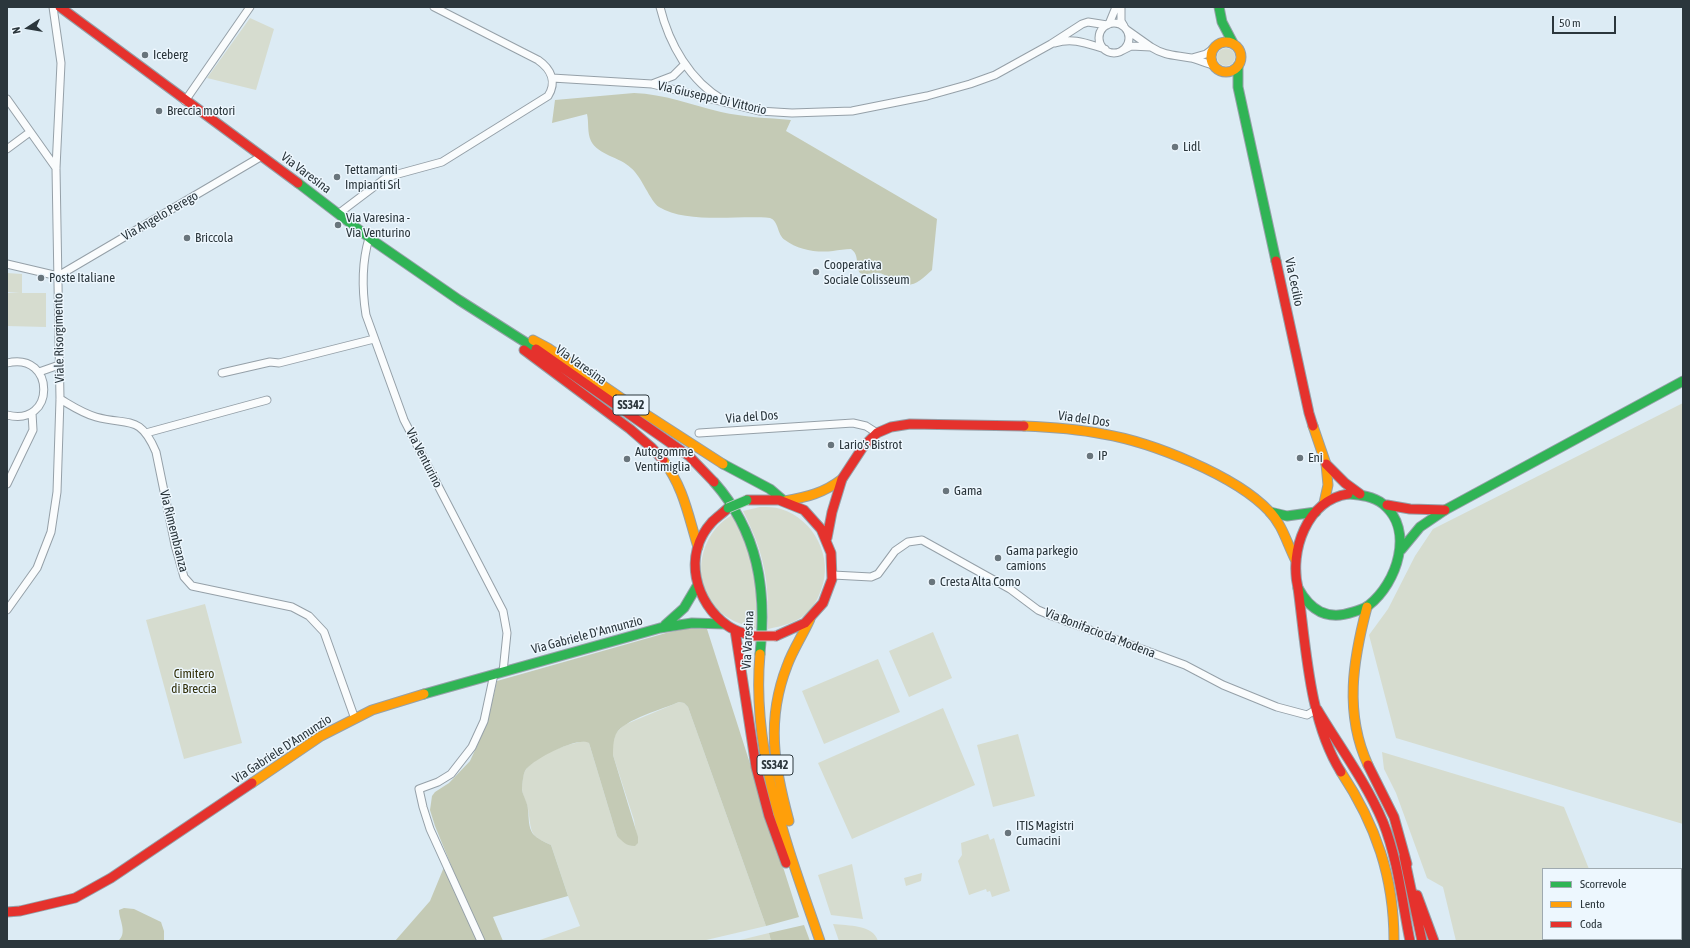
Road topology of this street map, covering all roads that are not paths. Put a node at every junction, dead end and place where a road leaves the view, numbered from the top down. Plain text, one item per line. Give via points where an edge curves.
1 (53, 7) edge
2 (60, 7) edge
3 (250, 7) edge
4 (434, 7) edge
5 (660, 7) edge
6 (1116, 7) edge
7 (1121, 7) edge
8 (1218, 7) edge
9 (1108, 24) junction
10 (1126, 28) junction
11 (1233, 43) junction
12 (1051, 44) junction
13 (1151, 46) junction
14 (1215, 47) junction
15 (1106, 50) junction
16 (1123, 50) junction
17 (1190, 58) junction
18 (686, 64) junction
19 (1213, 65) junction
20 (1238, 66) junction
21 (1222, 72) junction
22 (552, 78) junction
23 (652, 84) junction
24 (7, 99) edge
25 (185, 100) junction
26 (1242, 103) junction
27 (732, 105) junction
28 (30, 132) junction
29 (7, 149) edge
30 (262, 156) junction
31 (56, 168) junction
32 (338, 214) junction
33 (369, 238) junction
34 (7, 264) edge
35 (58, 276) junction
36 (477, 311) junction
37 (374, 339) junction
38 (7, 363) edge
39 (59, 365) junction
40 (39, 372) junction
41 (222, 373) dead end
42 (1683, 381) edge
43 (60, 398) junction
44 (267, 400) dead end
45 (32, 413) junction
46 (7, 415) edge
47 (146, 433) junction
48 (699, 433) dead end
49 (877, 433) junction
50 (1326, 464) junction
51 (842, 479) junction
52 (7, 484) edge
53 (1360, 494) junction
54 (784, 501) junction
55 (1324, 503) junction
56 (1386, 505) junction
57 (1445, 510) junction
58 (1270, 512) junction
59 (1316, 512) junction
60 (827, 538) junction
61 (698, 547) junction
62 (1401, 550) junction
63 (1295, 559) junction
64 (833, 575) junction
65 (697, 586) junction
66 (1298, 588) junction
67 (1367, 607) junction
68 (7, 610) edge
69 (810, 619) junction
70 (724, 624) junction
71 (660, 628) junction
72 (735, 630) junction
73 (499, 673) junction
74 (1317, 709) junction
75 (355, 719) junction
76 (1404, 856) junction
77 (7, 912) edge
78 (810, 913) junction
79 (1393, 916) junction
80 (481, 941) edge
81 (820, 941) edge
82 (1386, 941) edge
83 (1394, 941) edge
84 (1410, 941) edge
85 (1422, 941) edge
86 (1434, 941) edge

1 - 31 street, Viale Risorgimento via 61,62
2 - 25 main road, Via Varesina
3 - 25 street
4 - 22 street via 538,60 546,66
5 - 18 street via 679,54
6 - 9 street
7 - 10 street via 1121,21
8 - 11 main road via 1222,22
8 - 14 main road
9 - 10 street via 1115,23
9 - 12 street, Via Giuseppe Di Vittorio via 1082,24
9 - 15 street via 1100,35 1101,44
10 - 13 street
10 - 16 street via 1129,40
11 - 14 main road via 1224,42
11 - 20 main road via 1241,55
12 - 15 street, Via Giuseppe Di Vittorio via 1070,40
12 - 27 street, Via Giuseppe Di Vittorio via 995,75 970,84 870,108 792,113 759,111
13 - 16 street via 1131,46
13 - 17 street via 1158,52
14 - 17 street via 1200,56
14 - 19 main road via 1211,57
15 - 16 street
17 - 19 street
18 - 23 street via 673,76
18 - 27 street via 710,92
19 - 21 main road
20 - 21 main road via 1229,72
20 - 26 main road, Via Cecilio via 1238,87
21 - 26 main road, Via Cecilio
22 - 23 street, Via Giuseppe Di Vittorio
22 - 32 street via 552,90 548,96 442,162 387,177
23 - 27 street, Via Giuseppe Di Vittorio
24 - 28 street
25 - 30 main road, Via Varesina
26 - 50 main road, Via Cecilio via 1309,413
28 - 29 street
28 - 31 street
30 - 32 main road, Via Varesina
30 - 35 street, Via Angelo Perego
31 - 35 street, Viale Risorgimento
32 - 33 main road, Via Varesina
33 - 36 main road, Via Varesina
33 - 37 street, Via Venturino via 364,262 364,299
34 - 35 street
35 - 39 street, Viale Risorgimento
36 - 54 main road, SS342 via 548,348 732,470 770,489
36 - 61 main road, SS342 via 547,368 637,432 655,449 672,473 683,496
36 - 78 main road, Via Varesina via 526,342 689,456 718,484 744,524 759,570 762,594 758,692 763,748 773,797
37 - 41 street via 279,363 270,362
37 - 73 street, Via Venturino via 404,420 503,611 506,633
38 - 40 street via 23,362
39 - 40 street
39 - 43 street, Viale Risorgimento
40 - 45 street via 45,389 39,406
42 - 57 main road
43 - 47 street, Via Rimembranza via 82,413 133,423
43 - 68 street, Viale Risorgimento via 57,492 51,532 37,568
44 - 47 street
45 - 46 street via 14,417
45 - 52 street via 34,430
47 - 75 street, Via Rimembranza via 156,452 184,577 192,586 292,607 309,616 324,632
48 - 49 street, Via del Dos via 852,423 866,426
49 - 51 main road, Via del Dos via 863,447
49 - 58 main road, Via del Dos via 891,427 910,424 1040,427 1104,434 1150,447 1193,464 1241,489
50 - 53 main road, Via Cecilio
50 - 55 main road, Via Cecilio via 1328,485
51 - 54 main road, Via del Dos via 821,493
51 - 60 main road, Via del Dos
53 - 55 main road, Via Cecilio via 1339,496
53 - 56 main road, Via Cecilio
54 - 60 main road via 809,514
54 - 61 main road, bridge via 764,498 747,500 728,508 708,527
55 - 59 main road, Via Cecilio
56 - 57 main road
56 - 62 main road, Via Cecilio via 1398,526
57 - 62 main road via 1421,526 1409,537
58 - 59 main road, Via del Dos via 1287,516
58 - 63 main road, Via del Dos
59 - 63 main road, Via Cecilio via 1300,537
60 - 64 main road via 833,557
61 - 65 main road via 695,567
62 - 67 main road, Via Cecilio via 1392,576
63 - 66 main road, Via Cecilio
64 - 69 main road via 827,597
64 - 74 street, Via Bonifacio da Modena via 865,577 878,574 895,551 908,542 922,540 1010,589 1038,610 1052,616 1185,665 1223,685 1278,707 1307,715
65 - 70 main road via 709,610
65 - 71 main road, Via Gabriele D'Annunzio via 684,610
66 - 67 main road, Via Cecilio via 1310,606 1330,615 1343,615
66 - 74 main road
67 - 76 main road via 1353,665 1355,725 1365,758 1392,812
69 - 72 main road, bridge via 797,629 776,636 751,636
69 - 78 main road, SS342 via 781,681 772,734 776,772 801,860
70 - 71 main road, Via Gabriele D'Annunzio via 696,623
70 - 72 main road
71 - 73 main road, Via Gabriele D'Annunzio
72 - 78 main road, SS342 via 752,747 761,787 790,873
73 - 75 main road, Via Gabriele D'Annunzio via 386,705
73 - 80 street, Via Venturino via 484,721 472,747 451,774 419,789 430,829
74 - 79 main road via 1327,745 1364,809 1378,843
74 - 84 main road via 1366,789 1382,822 1394,859
75 - 77 main road, Via Gabriele D'Annunzio via 321,736 111,878 75,898
76 - 85 main road
76 - 86 main road
78 - 81 main road, Via Varesina
79 - 82 main road
79 - 83 main road

